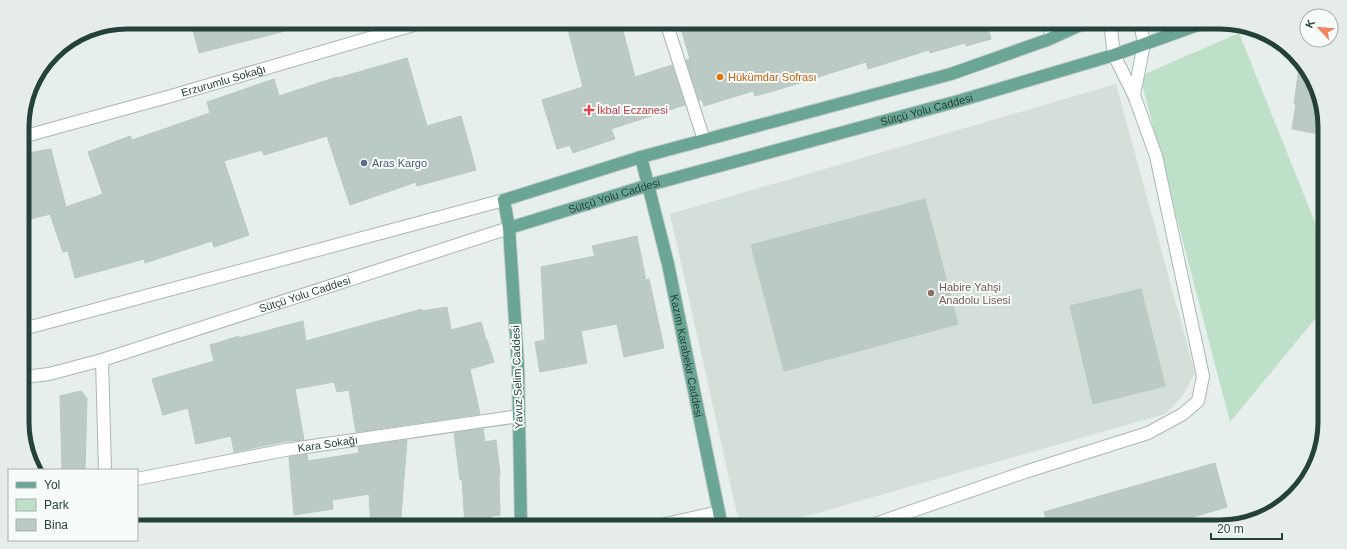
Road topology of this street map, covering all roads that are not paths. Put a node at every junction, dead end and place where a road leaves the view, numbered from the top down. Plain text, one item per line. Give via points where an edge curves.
1 (400, 29) edge
2 (668, 29) edge
3 (1056, 29) edge
4 (1071, 29) edge
5 (1111, 29) edge
6 (1141, 29) edge
7 (1186, 29) edge
8 (1046, 40) junction
9 (1144, 44) junction
10 (1114, 55) junction
11 (1134, 94) junction
12 (29, 135) edge
13 (704, 140) junction
14 (641, 157) junction
15 (649, 185) junction
16 (504, 200) junction
17 (509, 228) junction
18 (29, 327) edge
19 (102, 360) junction
20 (29, 376) edge
21 (519, 416) junction
22 (105, 469) edge
23 (138, 479) edge
24 (719, 512) junction
25 (521, 520) edge
26 (683, 520) edge
27 (721, 520) edge
28 (886, 520) edge

1 - 12 street, Erzurumlu Sokağı
2 - 13 street
3 - 8 street
4 - 8 main road
5 - 10 street
6 - 9 street
7 - 9 main road, Sütçü Yolu Caddesi
8 - 13 main road via 952,74
9 - 10 main road, Sütçü Yolu Caddesi
9 - 11 street
10 - 11 street
10 - 15 main road, Sütçü Yolu Caddesi via 962,100
11 - 28 street via 1156,156 1185,288 1203,376 1198,400 1183,414 1148,433
13 - 14 main road
14 - 15 main road, Kazım Karabekir Caddesi
14 - 16 main road
15 - 17 main road, Sütçü Yolu Caddesi
15 - 24 main road, Kazım Karabekir Caddesi via 668,264
16 - 17 main road, Yavuz Selim Caddesi
16 - 18 street
17 - 19 street, Sütçü Yolu Caddesi
17 - 21 main road, Yavuz Selim Caddesi
19 - 20 street, Sütçü Yolu Caddesi via 49,374
19 - 22 street
21 - 23 street, Kara Sokağı via 284,450
21 - 25 main road, Yavuz Selim Caddesi
24 - 26 street
24 - 27 main road, Kazım Karabekir Caddesi

